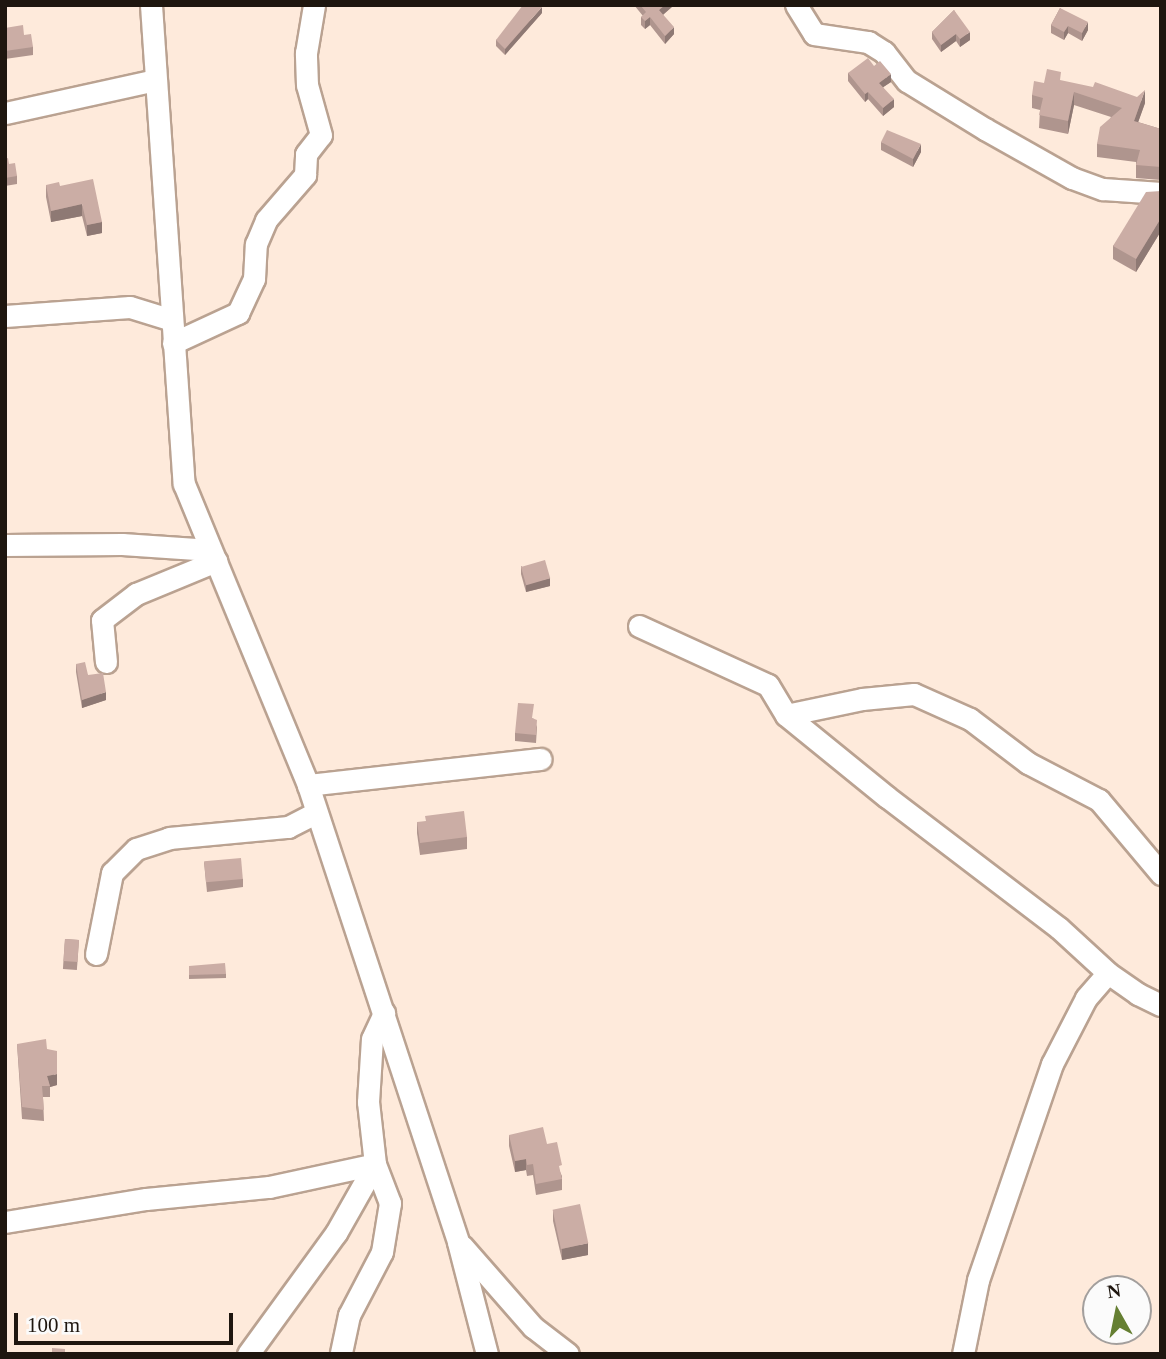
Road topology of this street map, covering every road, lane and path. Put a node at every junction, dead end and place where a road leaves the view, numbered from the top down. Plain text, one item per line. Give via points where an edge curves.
1 (151, 5) edge
2 (314, 5) edge
3 (796, 5) edge
4 (155, 80) junction
5 (5, 113) edge
6 (1161, 193) edge
7 (5, 316) edge
8 (172, 320) junction
9 (173, 343) junction
10 (5, 545) edge
11 (213, 556) junction
12 (639, 626) dead end
13 (106, 662) dead end
14 (786, 715) junction
15 (541, 759) dead end
16 (308, 785) junction
17 (316, 813) junction
18 (1161, 874) edge
19 (96, 954) dead end
20 (1108, 973) junction
21 (1161, 1005) edge
22 (384, 1013) junction
23 (375, 1164) junction
24 (5, 1222) edge
25 (458, 1242) junction
26 (248, 1354) edge
27 (341, 1354) edge
28 (486, 1354) edge
29 (568, 1354) edge
30 (963, 1354) edge

1 - 4 street
2 - 9 street via 306,53 307,85 321,135 306,154 305,175 266,220 256,244 254,279 237,313
3 - 6 street via 814,34 868,42 884,52 907,81 1072,178 1103,189
4 - 5 street
4 - 8 street
7 - 8 street via 131,307
8 - 9 street
9 - 11 street via 184,484
10 - 11 street via 109,544
11 - 13 street via 136,594 102,620
11 - 16 street
12 - 14 street via 768,685
14 - 18 street via 914,694 970,719 1028,763 1099,800
14 - 20 street via 1059,928
15 - 16 street
16 - 17 street
17 - 19 street via 288,827 169,838 136,849 112,873
17 - 22 street
20 - 21 street
20 - 30 street via 1086,998 1052,1064 978,1280
22 - 23 street via 372,1039 368,1102
22 - 25 street
23 - 24 street via 269,1187 146,1199
23 - 26 street via 336,1233
23 - 27 street via 390,1203 382,1252 349,1315
25 - 28 street
25 - 29 street via 533,1327

